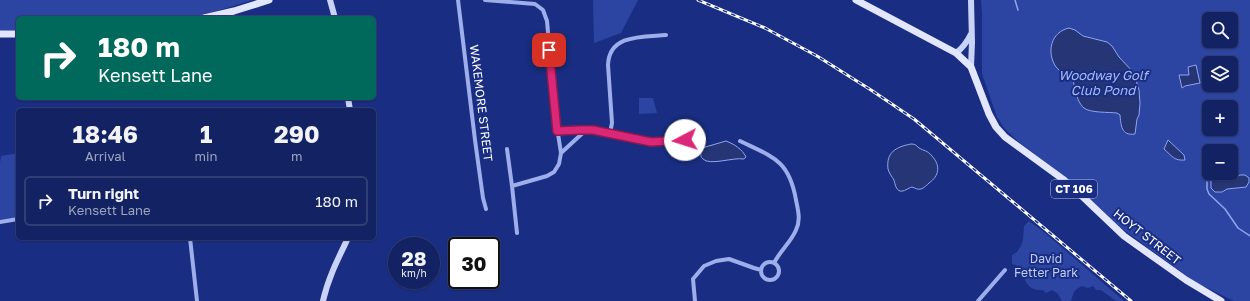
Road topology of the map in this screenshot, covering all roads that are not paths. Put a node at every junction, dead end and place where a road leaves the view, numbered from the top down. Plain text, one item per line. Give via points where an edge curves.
1 (269, 0) edge
2 (330, 0) edge
3 (458, 0) edge
4 (485, 0) edge
5 (856, 0) edge
6 (971, 0) edge
7 (213, 16) edge
8 (334, 16) edge
9 (972, 33) junction
10 (0, 34) edge
11 (16, 34) edge
12 (666, 35) dead end
13 (956, 53) junction
14 (971, 67) junction
15 (586, 130) junction
16 (557, 131) junction
17 (610, 133) junction
18 (685, 140) dead end
19 (740, 141) dead end
20 (507, 149) dead end
21 (561, 153) junction
22 (512, 186) junction
23 (486, 209) dead end
24 (16, 219) edge
25 (0, 222) edge
26 (517, 233) dead end
27 (190, 240) edge
28 (347, 240) edge
29 (774, 263) junction
30 (761, 270) junction
31 (1005, 270) dead end
32 (197, 301) edge
33 (323, 301) edge
34 (695, 301) edge
35 (978, 301) edge
36 (1220, 301) edge

1 - 7 main road
2 - 8 street
3 - 23 street, WAKEMORE STREET
4 - 16 street via 531,3 543,10 547,21
5 - 13 main road, HOYT STREET / CT 106
6 - 9 street
9 - 13 street via 961,50
9 - 14 street
10 - 11 main road
12 - 17 street via 627,39 611,51 608,60 612,123
13 - 14 main road, HOYT STREET / CT 106
14 - 36 main road, HOYT STREET / CT 106 via 988,114 1005,137 1072,187 1124,236
15 - 16 street
15 - 17 street
15 - 21 street
16 - 21 street
17 - 18 street via 651,142
19 - 29 street via 779,162 790,177 794,189 798,225
20 - 22 street
21 - 22 street via 554,172
22 - 26 street
24 - 25 street
27 - 32 street
28 - 33 street via 332,271
29 - 30 street via 766,263
29 - 30 street via 779,272 773,280 764,278
30 - 34 street via 729,259 704,266 693,279
31 - 35 street

